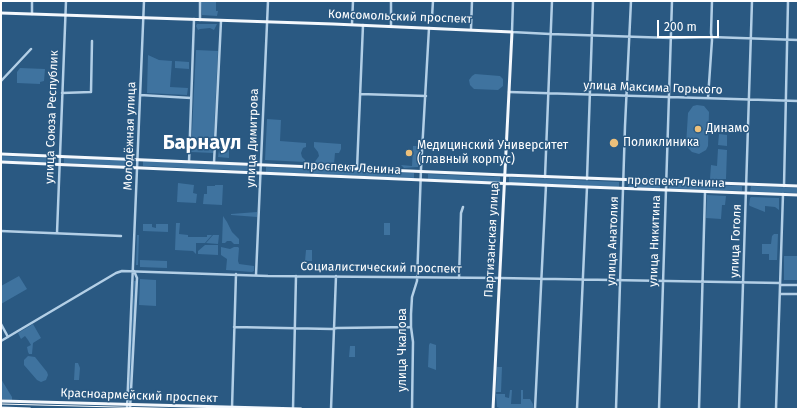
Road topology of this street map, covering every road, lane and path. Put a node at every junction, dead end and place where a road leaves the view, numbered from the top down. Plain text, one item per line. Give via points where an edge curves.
1 (32, 1) edge
2 (66, 1) edge
3 (144, 1) edge
4 (200, 1) edge
5 (268, 1) edge
6 (353, 1) edge
7 (391, 1) edge
8 (433, 1) edge
9 (472, 1) edge
10 (513, 1) edge
11 (552, 1) edge
12 (592, 1) edge
13 (631, 1) edge
14 (672, 1) edge
15 (712, 1) edge
16 (752, 1) edge
17 (788, 1) edge
18 (1, 13) edge
19 (32, 14) junction
20 (66, 15) junction
21 (432, 17) dead end
22 (144, 18) junction
23 (194, 19) junction
24 (200, 20) junction
25 (221, 21) junction
26 (266, 22) junction
27 (352, 24) junction
28 (363, 25) junction
29 (391, 26) junction
30 (429, 27) junction
31 (471, 29) junction
32 (512, 32) junction
33 (550, 34) junction
34 (592, 35) junction
35 (629, 36) junction
36 (711, 37) junction
37 (671, 38) junction
38 (751, 39) junction
39 (787, 40) junction
40 (798, 40) edge
41 (92, 41) dead end
42 (30, 48) dead end
43 (1, 81) edge
44 (508, 92) junction
45 (62, 93) junction
46 (360, 94) junction
47 (549, 94) junction
48 (140, 95) junction
49 (590, 95) junction
50 (426, 96) junction
51 (626, 96) junction
52 (191, 98) junction
53 (668, 98) junction
54 (708, 98) junction
55 (749, 100) junction
56 (785, 101) junction
57 (798, 101) edge
58 (1, 154) edge
59 (59, 156) junction
60 (138, 159) junction
61 (1, 162) edge
62 (189, 162) junction
63 (214, 163) junction
64 (59, 164) junction
65 (261, 165) junction
66 (138, 168) junction
67 (357, 169) junction
68 (421, 172) junction
69 (261, 173) junction
70 (505, 176) junction
71 (545, 177) junction
72 (624, 178) junction
73 (587, 179) junction
74 (420, 180) junction
75 (666, 181) junction
76 (505, 184) junction
77 (747, 184) junction
78 (546, 186) junction
79 (784, 186) junction
80 (798, 186) edge
81 (587, 187) junction
82 (623, 189) junction
83 (666, 190) junction
84 (705, 192) junction
85 (746, 193) junction
86 (783, 194) junction
87 (798, 195) edge
88 (463, 207) dead end
89 (1, 231) edge
90 (57, 234) junction
91 (121, 236) dead end
92 (133, 271) junction
93 (236, 274) junction
94 (256, 275) junction
95 (296, 276) junction
96 (336, 276) junction
97 (417, 277) junction
98 (459, 278) junction
99 (499, 278) junction
100 (541, 279) junction
101 (582, 280) junction
102 (620, 280) junction
103 (663, 281) junction
104 (702, 281) junction
105 (743, 282) junction
106 (780, 284) junction
107 (798, 285) edge
108 (780, 294) junction
109 (798, 294) edge
110 (1, 324) edge
111 (234, 327) junction
112 (410, 327) junction
113 (294, 328) junction
114 (335, 328) junction
115 (8, 337) junction
116 (1, 341) edge
117 (1, 401) edge
118 (127, 407) edge
119 (131, 407) edge
120 (1, 408) edge
121 (212, 408) edge
122 (232, 408) junction
123 (30, 409) edge
124 (294, 409) edge
125 (300, 409) edge
126 (331, 409) edge
127 (412, 409) edge
128 (493, 409) edge
129 (535, 409) edge
130 (576, 409) edge
131 (616, 409) edge
132 (659, 409) edge
133 (699, 409) edge
134 (739, 409) edge
135 (776, 409) edge

1 - 19 street
2 - 20 street, улица Союза Республик
3 - 22 street, Молодёжная улица
4 - 24 street
5 - 26 street, улица Димитрова
6 - 27 street
7 - 29 street
8 - 21 street
9 - 31 street
10 - 32 street, Партизанская улица
11 - 33 street
12 - 34 street
13 - 35 street, улица Анатолия
14 - 37 street, улица Никитина
15 - 36 street
16 - 38 street, улица Гоголя
17 - 39 street
18 - 19 main road, Комсомольский проспект
19 - 20 main road, Комсомольский проспект
20 - 22 main road, Комсомольский проспект
20 - 45 street, улица Союза Республик
22 - 23 main road, Комсомольский проспект
22 - 48 street, Молодёжная улица
23 - 24 main road, Комсомольский проспект
23 - 52 street
24 - 25 main road, Комсомольский проспект
25 - 26 main road, Комсомольский проспект
25 - 63 street
26 - 27 main road, Комсомольский проспект
26 - 65 street, улица Димитрова
27 - 28 main road, Комсомольский проспект
28 - 29 main road, Комсомольский проспект
28 - 46 street
29 - 30 main road, Комсомольский проспект
30 - 31 main road, Комсомольский проспект
30 - 50 street, улица Чкалова
31 - 32 main road, Комсомольский проспект
32 - 33 street, Комсомольский проспект
32 - 44 main road, Партизанская улица
33 - 34 street, Комсомольский проспект
33 - 47 street
34 - 35 street, Комсомольский проспект
34 - 49 street
35 - 37 street, Комсомольский проспект
35 - 51 street, улица Анатолия
36 - 37 street, Комсомольский проспект
36 - 38 street, Комсомольский проспект
36 - 54 street
37 - 53 street, улица Никитина
38 - 39 street, Комсомольский проспект
38 - 55 street, улица Гоголя
39 - 40 street, Комсомольский проспект
39 - 56 street
41 - 45 street via 91,92
42 - 43 street
44 - 47 street, улица Максима Горького
44 - 70 main road, Партизанская улица
45 - 59 street, улица Союза Республик
46 - 50 street
46 - 67 street
47 - 49 street, улица Максима Горького
47 - 71 street
48 - 52 street
48 - 60 street, Молодёжная улица
49 - 51 street, улица Максима Горького
49 - 73 street
50 - 68 street, улица Чкалова
51 - 53 street, улица Максима Горького
51 - 72 street, улица Анатолия
52 - 62 street
53 - 54 street, улица Максима Горького
53 - 75 street, улица Никитина
54 - 55 street, улица Максима Горького
55 - 56 street, улица Максима Горького
55 - 77 street, улица Гоголя
56 - 57 street, улица Максима Горького
56 - 79 street
58 - 59 main road, проспект Ленина
59 - 60 main road, проспект Ленина
59 - 64 street, улица Союза Республик
60 - 62 main road, проспект Ленина
60 - 66 street, Молодёжная улица
61 - 64 main road, проспект Ленина
62 - 63 main road, проспект Ленина
63 - 65 main road, проспект Ленина
64 - 66 main road, проспект Ленина
64 - 90 street, улица Союза Республик
65 - 67 main road, проспект Ленина
65 - 69 street, улица Димитрова
66 - 69 main road, проспект Ленина
66 - 92 street, Молодёжная улица
67 - 68 main road, проспект Ленина
68 - 70 main road, проспект Ленина
68 - 74 street, улица Чкалова
69 - 74 main road, проспект Ленина
69 - 94 street, улица Димитрова
70 - 71 main road, проспект Ленина
70 - 76 main road, Партизанская улица
71 - 73 main road, проспект Ленина
72 - 73 main road, проспект Ленина
72 - 75 main road, проспект Ленина
72 - 82 street, улица Анатолия
74 - 76 main road, проспект Ленина
74 - 97 street, улица Чкалова
75 - 77 main road, проспект Ленина
75 - 83 street, улица Никитина
76 - 78 main road, проспект Ленина
76 - 99 main road, Партизанская улица
77 - 79 main road, проспект Ленина
77 - 85 street, улица Гоголя
78 - 81 main road, проспект Ленина
78 - 100 street
79 - 80 main road, проспект Ленина
81 - 82 main road, проспект Ленина
81 - 101 street
82 - 83 main road, проспект Ленина
82 - 102 street, улица Анатолия
83 - 84 main road, проспект Ленина
83 - 103 street, улица Никитина
84 - 85 main road, проспект Ленина
84 - 104 street
85 - 86 main road, проспект Ленина
85 - 105 street, улица Гоголя
86 - 87 main road, проспект Ленина
86 - 106 street
88 - 98 street
89 - 90 street
90 - 91 street
92 - 93 street, Социалистический проспект
92 - 115 street, Социалистический проспект via 116,272
92 - 118 street, Молодёжная улица
92 - 119 street, Молодёжная улица via 137,278
93 - 94 street, Социалистический проспект
93 - 111 street
94 - 95 street, Социалистический проспект
95 - 96 street, Социалистический проспект
95 - 113 street
96 - 97 street, Социалистический проспект
96 - 114 street
97 - 98 street, Социалистический проспект
97 - 112 street, улица Чкалова via 412,297
98 - 99 street, Социалистический проспект
99 - 100 street, Социалистический проспект
99 - 128 main road, Партизанская улица
100 - 101 street, Социалистический проспект
100 - 129 street
101 - 102 street, Социалистический проспект
101 - 130 street
102 - 103 street, Социалистический проспект
102 - 131 street, улица Анатолия
103 - 104 street, Социалистический проспект
103 - 132 street, улица Никитина
104 - 105 street, Социалистический проспект
104 - 133 street
105 - 106 street, Социалистический проспект
105 - 134 street, улица Гоголя
106 - 107 street, Социалистический проспект
106 - 108 street
108 - 109 street
108 - 135 street
110 - 115 street
111 - 113 street
111 - 122 street
112 - 114 street
112 - 127 street, улица Чкалова via 413,342
113 - 114 street
113 - 124 street
114 - 126 street
115 - 116 street, Социалистический проспект
117 - 118 main road, Красноармейский проспект
118 - 119 main road, Красноармейский проспект
119 - 121 main road, Красноармейский проспект
120 - 123 main road
121 - 122 main road, Красноармейский проспект
122 - 124 main road, Красноармейский проспект
124 - 125 main road, Красноармейский проспект

